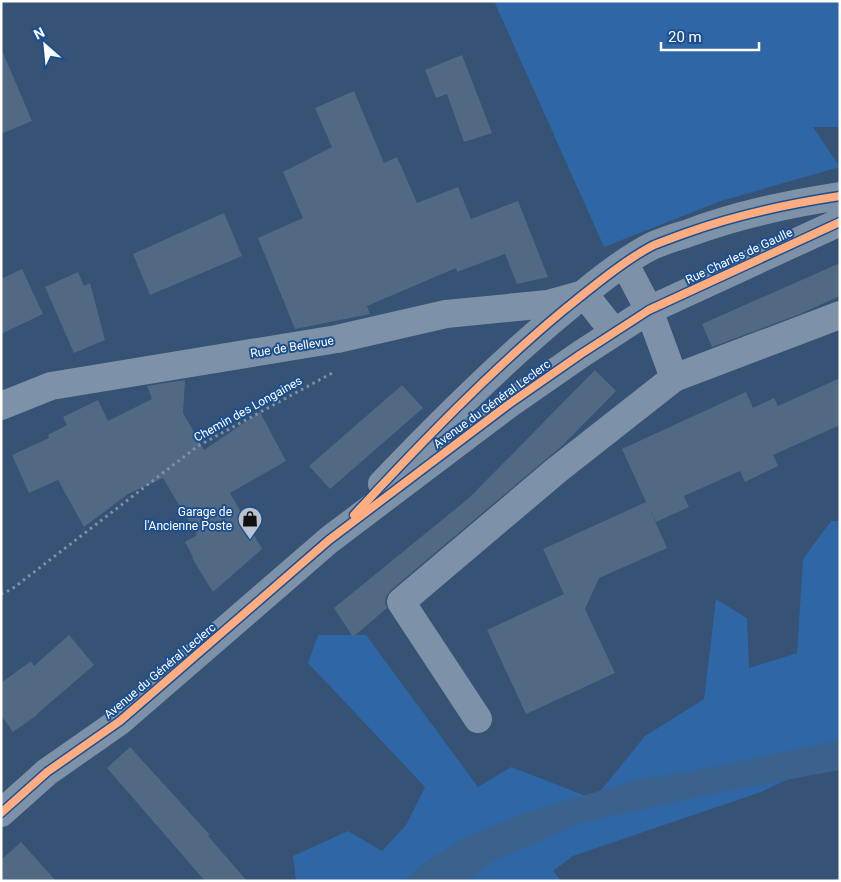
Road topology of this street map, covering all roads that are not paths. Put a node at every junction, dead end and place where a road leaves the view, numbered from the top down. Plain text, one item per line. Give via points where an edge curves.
1 (840, 196) edge
2 (840, 222) edge
3 (625, 264) junction
4 (584, 294) junction
5 (648, 310) junction
6 (840, 316) edge
7 (614, 332) junction
8 (674, 378) junction
9 (1, 406) edge
10 (330, 540) junction
11 (478, 719) dead end
12 (1, 813) edge

1 - 3 street, Avenue du Général Leclerc via 795,203 718,222 653,246
2 - 5 street, Rue Charles de Gaulle
3 - 4 street, Avenue du Général Leclerc
3 - 5 street
4 - 7 street
4 - 9 street, Rue de Bellevue via 548,304 446,314 337,339 51,386
4 - 10 street, Avenue du Général Leclerc via 524,343 428,436
5 - 7 street, Avenue du Général Leclerc
5 - 8 street
6 - 8 street
7 - 10 street, Avenue du Général Leclerc via 509,404
8 - 11 street via 556,470 401,602
10 - 12 street, Avenue du Général Leclerc via 120,721 47,772

